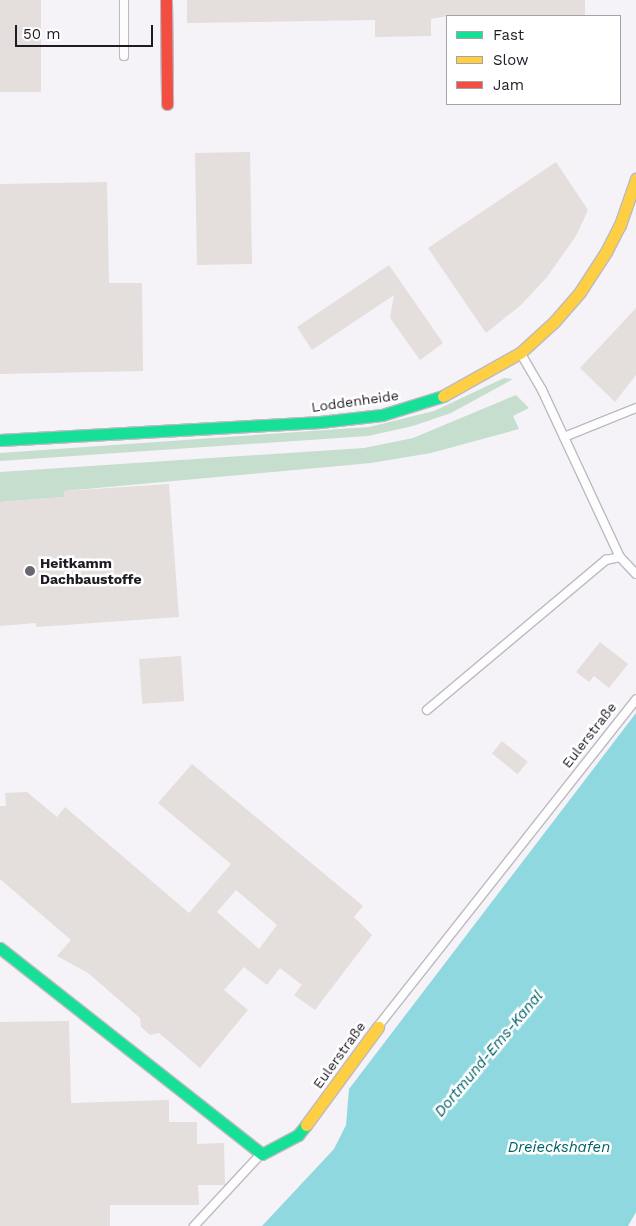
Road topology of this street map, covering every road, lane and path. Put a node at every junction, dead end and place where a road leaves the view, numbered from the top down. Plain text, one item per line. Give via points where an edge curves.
1 (124, 0) edge
2 (166, 0) edge
3 (124, 56) dead end
4 (167, 104) dead end
5 (636, 179) edge
6 (520, 353) junction
7 (636, 408) edge
8 (564, 437) junction
9 (0, 440) edge
10 (620, 557) junction
11 (636, 574) edge
12 (636, 699) edge
13 (426, 710) dead end
14 (0, 948) edge
15 (378, 1027) joint
16 (262, 1154) junction
17 (194, 1226) edge

1 - 3 lane
2 - 4 street
5 - 6 street, Loddenheide via 620,225 580,292 554,322
6 - 8 lane via 534,374
6 - 9 street, Loddenheide via 460,389 382,415 320,422
7 - 8 lane
8 - 10 lane
10 - 11 lane
10 - 13 lane via 606,560
12 - 15 lane, Eulerstraße
14 - 16 street
15 - 16 street, Eulerstraße via 298,1135
16 - 17 lane

